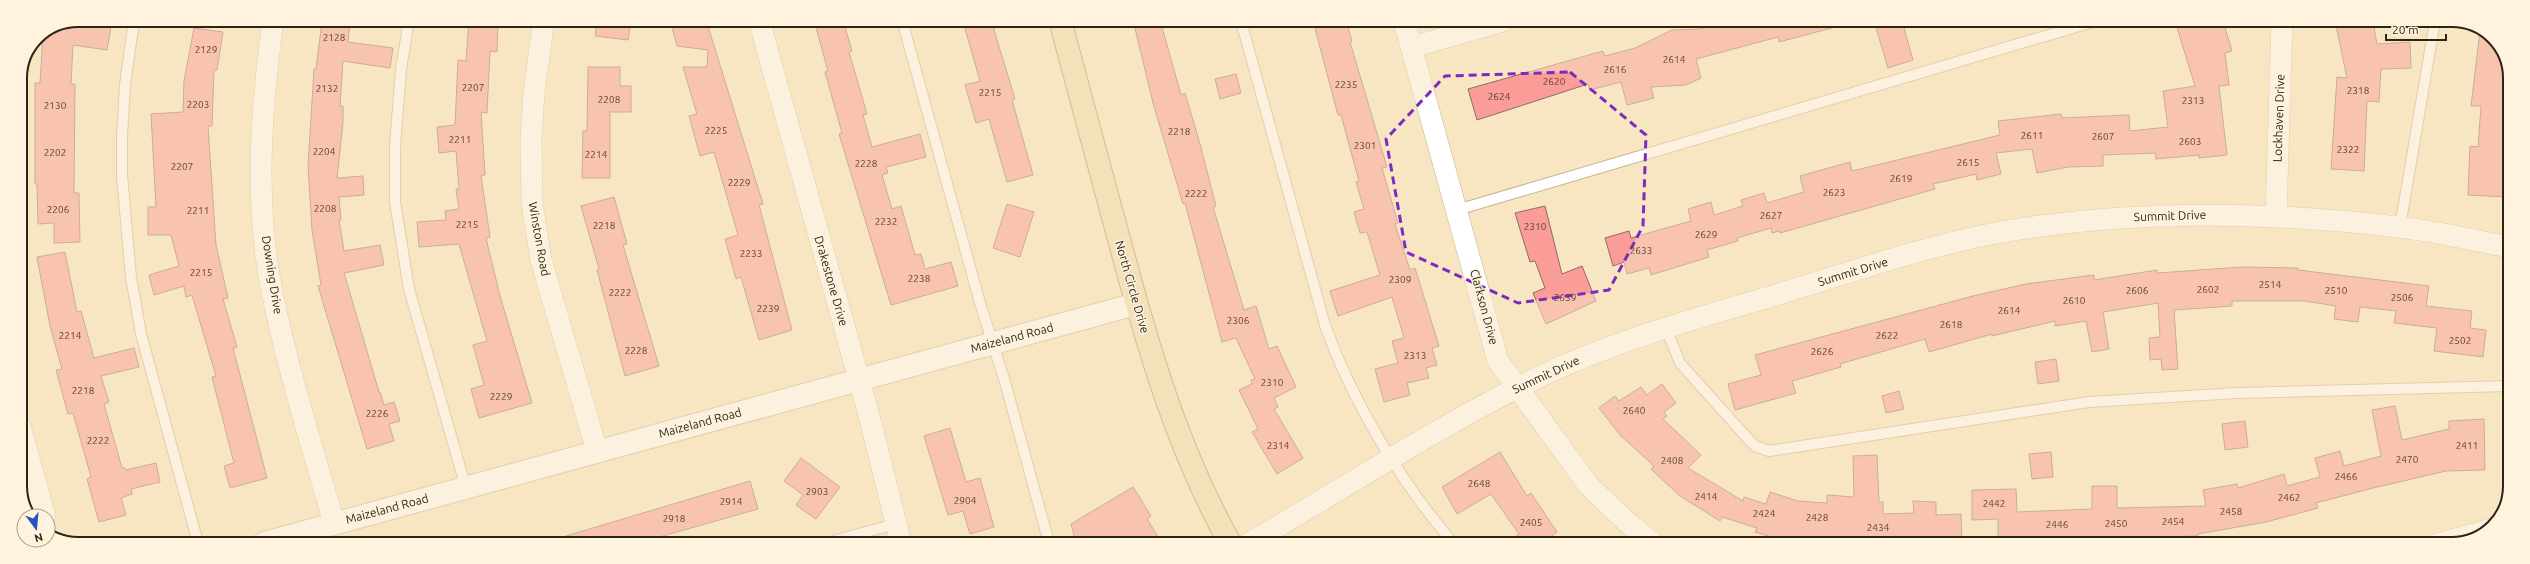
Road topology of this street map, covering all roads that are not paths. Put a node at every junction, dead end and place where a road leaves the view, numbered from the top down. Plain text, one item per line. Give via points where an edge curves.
1 (133, 27) edge
2 (272, 27) edge
3 (408, 27) edge
4 (543, 27) edge
5 (761, 27) edge
6 (904, 27) edge
7 (1062, 27) edge
8 (1243, 27) edge
9 (1406, 27) edge
10 (1482, 27) edge
11 (2076, 27) edge
12 (2282, 27) edge
13 (2434, 27) edge
14 (1412, 47) junction
15 (1457, 210) junction
16 (2276, 216) junction
17 (2400, 227) junction
18 (2503, 246) edge
19 (1136, 304) junction
20 (1666, 328) junction
21 (993, 343) junction
22 (859, 379) junction
23 (2503, 386) edge
24 (1519, 387) junction
25 (27, 451) edge
26 (597, 451) junction
27 (1394, 459) junction
28 (466, 488) junction
29 (43, 508) edge
30 (334, 524) junction
31 (895, 524) junction
32 (196, 537) edge
33 (286, 537) edge
34 (848, 537) edge
35 (899, 537) edge
36 (1047, 537) edge
37 (1227, 537) edge
38 (1262, 537) edge
39 (1449, 537) edge
40 (1645, 537) edge

1 - 32 lane via 125,85 122,137 122,176 131,277 141,334
2 - 30 street, Downing Drive via 261,140 267,256 272,292
3 - 28 lane via 394,147 395,202 409,289
4 - 26 street, Winston Road via 534,92 531,140 532,204 541,260
5 - 22 street, Drakestone Drive
6 - 21 lane
7 - 19 main road, North Circle Drive
8 - 27 lane via 1325,326 1350,385
9 - 14 street, Clarkson Drive
10 - 14 street
11 - 15 lane
12 - 16 street, Lockhaven Drive
13 - 17 lane
14 - 15 street, Clarkson Drive
15 - 24 street, Clarkson Drive via 1498,361
16 - 17 street, Summit Drive
16 - 20 street, Summit Drive via 2185,215 2116,218 2049,224 1988,235 1914,253
17 - 18 street, Summit Drive
19 - 21 main road, Maizeland Road
19 - 37 main road, North Circle Drive via 1185,452
20 - 23 lane via 1675,354 1688,373 1755,446 1769,451 2088,402 2237,393
20 - 24 street, Summit Drive via 1577,360
21 - 22 main road, Maizeland Road
21 - 36 lane
22 - 26 main road, Maizeland Road
22 - 31 street, Drakestone Drive
24 - 27 street, Summit Drive via 1449,425
24 - 40 street, Clarkson Drive via 1590,486
25 - 29 street
26 - 28 main road, Maizeland Road
27 - 38 street, Summit Drive
27 - 39 lane
28 - 30 main road, Maizeland Road
30 - 33 main road, Maizeland Road
31 - 34 lane
31 - 35 street, Drakestone Drive

